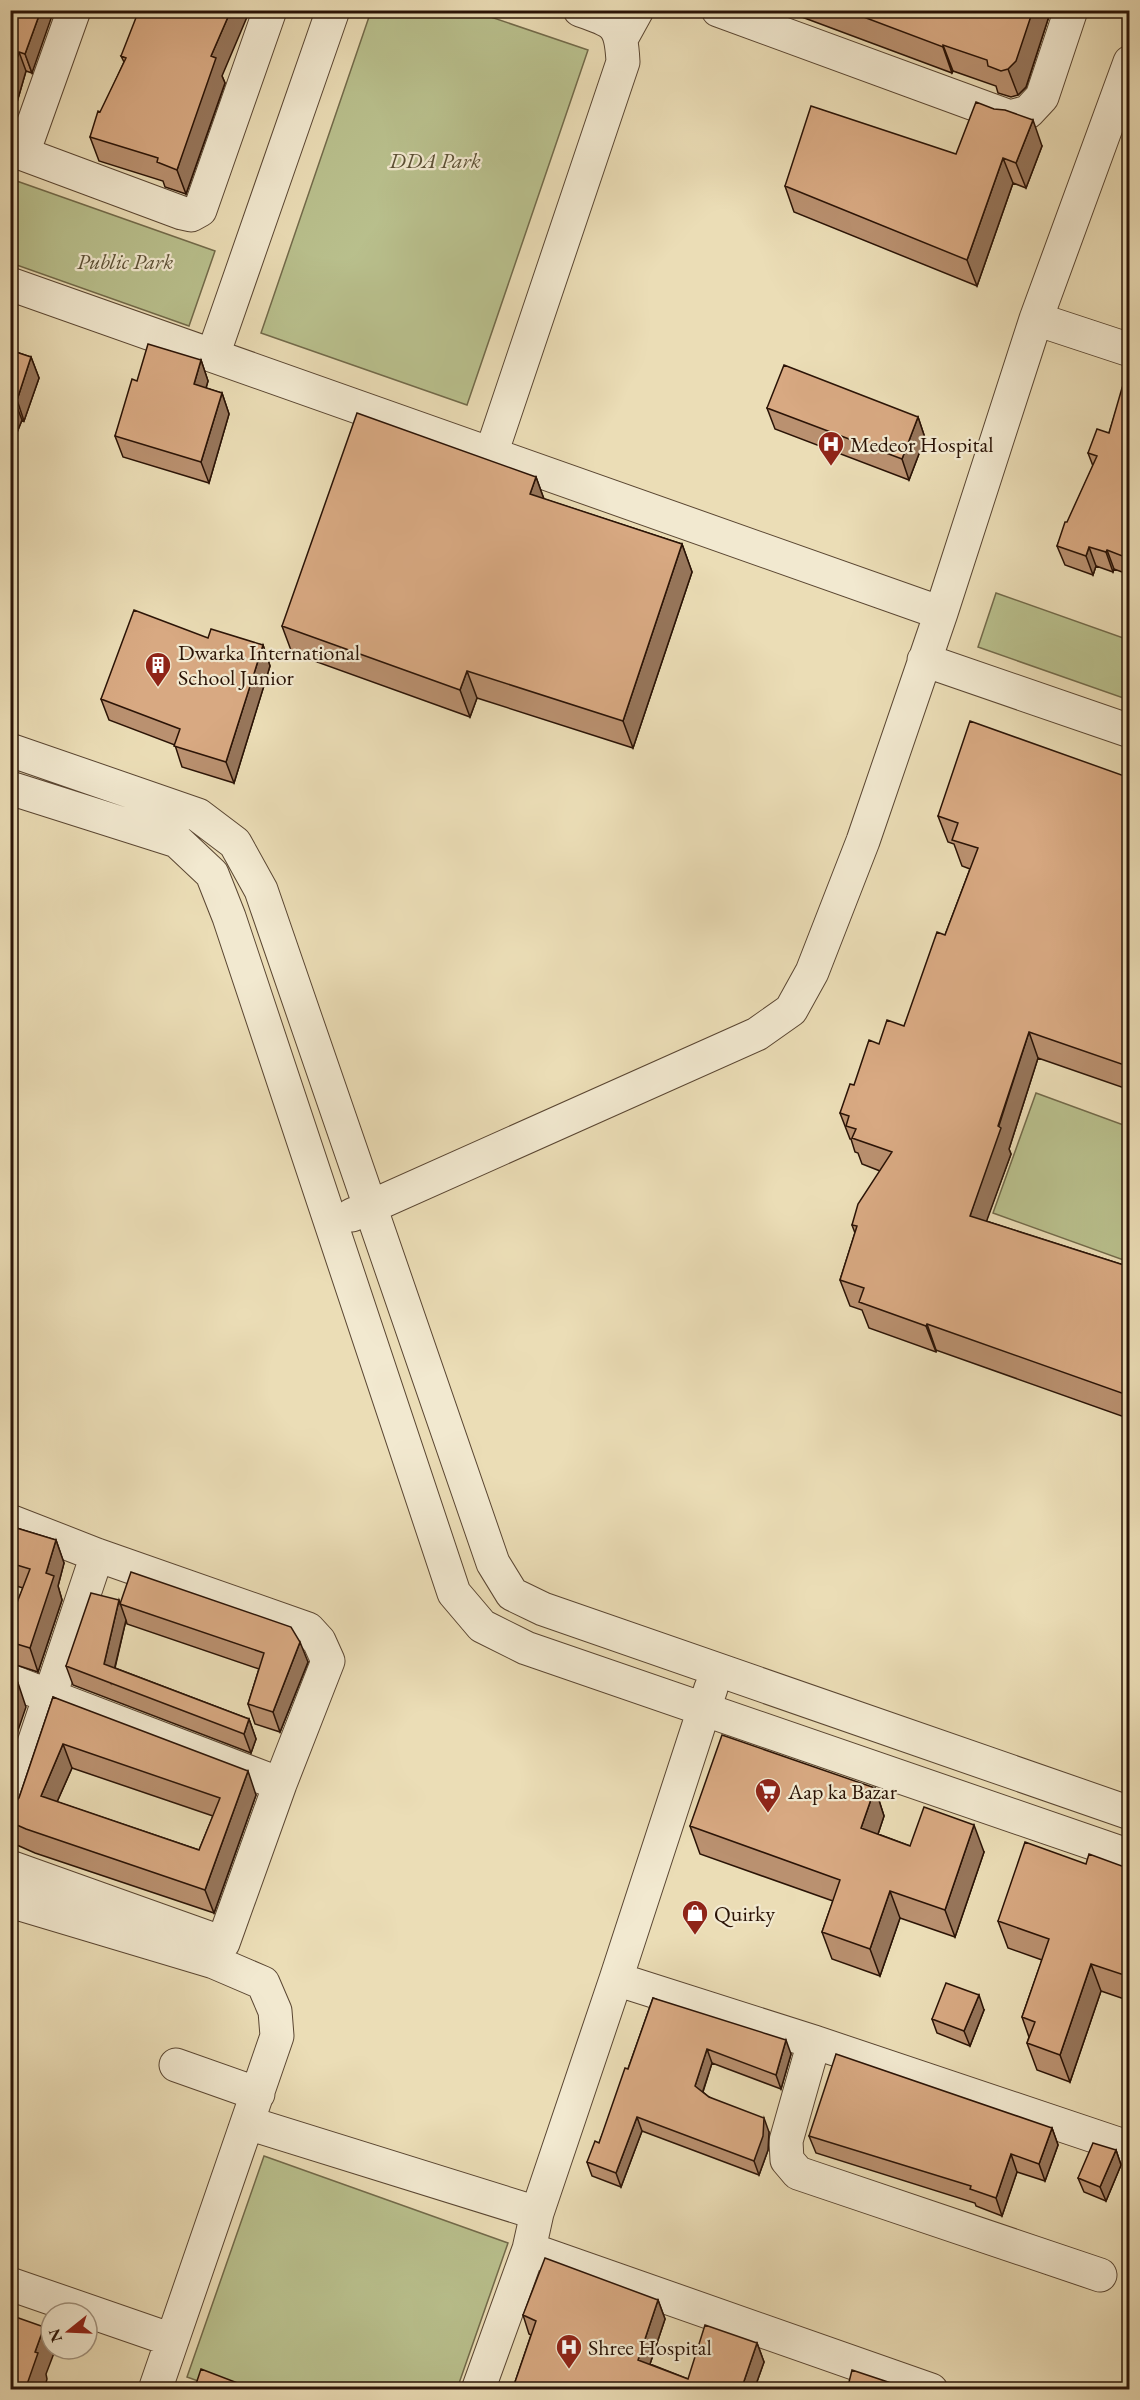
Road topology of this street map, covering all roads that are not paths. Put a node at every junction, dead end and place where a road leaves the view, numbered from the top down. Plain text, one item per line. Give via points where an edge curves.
1 (74, 10) edge
2 (270, 10) edge
3 (580, 10) edge
4 (637, 10) edge
5 (718, 10) edge
6 (1071, 10) edge
7 (323, 13) edge
8 (621, 39) junction
9 (1130, 62) edge
10 (17, 151) edge
11 (10, 284) edge
12 (1036, 319) junction
13 (1130, 350) edge
14 (213, 356) junction
15 (491, 454) junction
16 (941, 613) junction
17 (924, 660) junction
18 (1130, 731) edge
19 (10, 750) edge
20 (10, 788) edge
21 (371, 1207) junction
22 (332, 1224) junction
23 (10, 1521) edge
24 (97, 1555) junction
25 (717, 1669) junction
26 (10, 1681) edge
27 (51, 1695) junction
28 (704, 1709) junction
29 (280, 1784) junction
30 (1130, 1813) edge
31 (10, 1815) edge
32 (1130, 1856) edge
33 (10, 1868) edge
34 (10, 1901) edge
35 (218, 1952) junction
36 (616, 1979) junction
37 (814, 2042) junction
38 (176, 2065) dead end
39 (253, 2109) junction
40 (1130, 2148) edge
41 (537, 2214) junction
42 (528, 2249) junction
43 (1100, 2275) dead end
44 (10, 2284) edge
45 (172, 2340) junction
46 (155, 2390) edge
47 (478, 2390) edge
48 (931, 2390) edge

1 - 10 street
2 - 10 street via 200,210 192,215
3 - 8 street via 610,21
4 - 8 street
5 - 6 street via 1010,117 1028,112 1042,98
7 - 14 street
8 - 15 street via 623,62
9 - 12 street
11 - 14 street
12 - 13 street
12 - 16 street
14 - 15 street
15 - 16 street
16 - 17 street
17 - 18 street
17 - 21 street via 863,841 812,972 791,1010 757,1034
19 - 21 street via 198,815 235,843 261,890
20 - 22 street via 177,841 212,874
21 - 22 street
21 - 25 street via 493,1563 512,1594 543,1609
22 - 28 street via 454,1593 482,1626 526,1648
23 - 24 street
24 - 27 street
24 - 29 street via 308,1629 319,1641 328,1661
25 - 28 street
25 - 30 street
26 - 27 street
27 - 29 street
27 - 31 street
28 - 32 street
28 - 36 street
29 - 35 street
33 - 35 street
34 - 35 street
35 - 39 street via 263,1983 275,2011 277,2036
36 - 37 street
36 - 41 street
37 - 40 street
37 - 43 street via 786,2141 787,2160 798,2173
38 - 39 street
39 - 41 street
39 - 45 street
41 - 42 street
42 - 47 street
42 - 48 street
44 - 45 street
45 - 46 street

